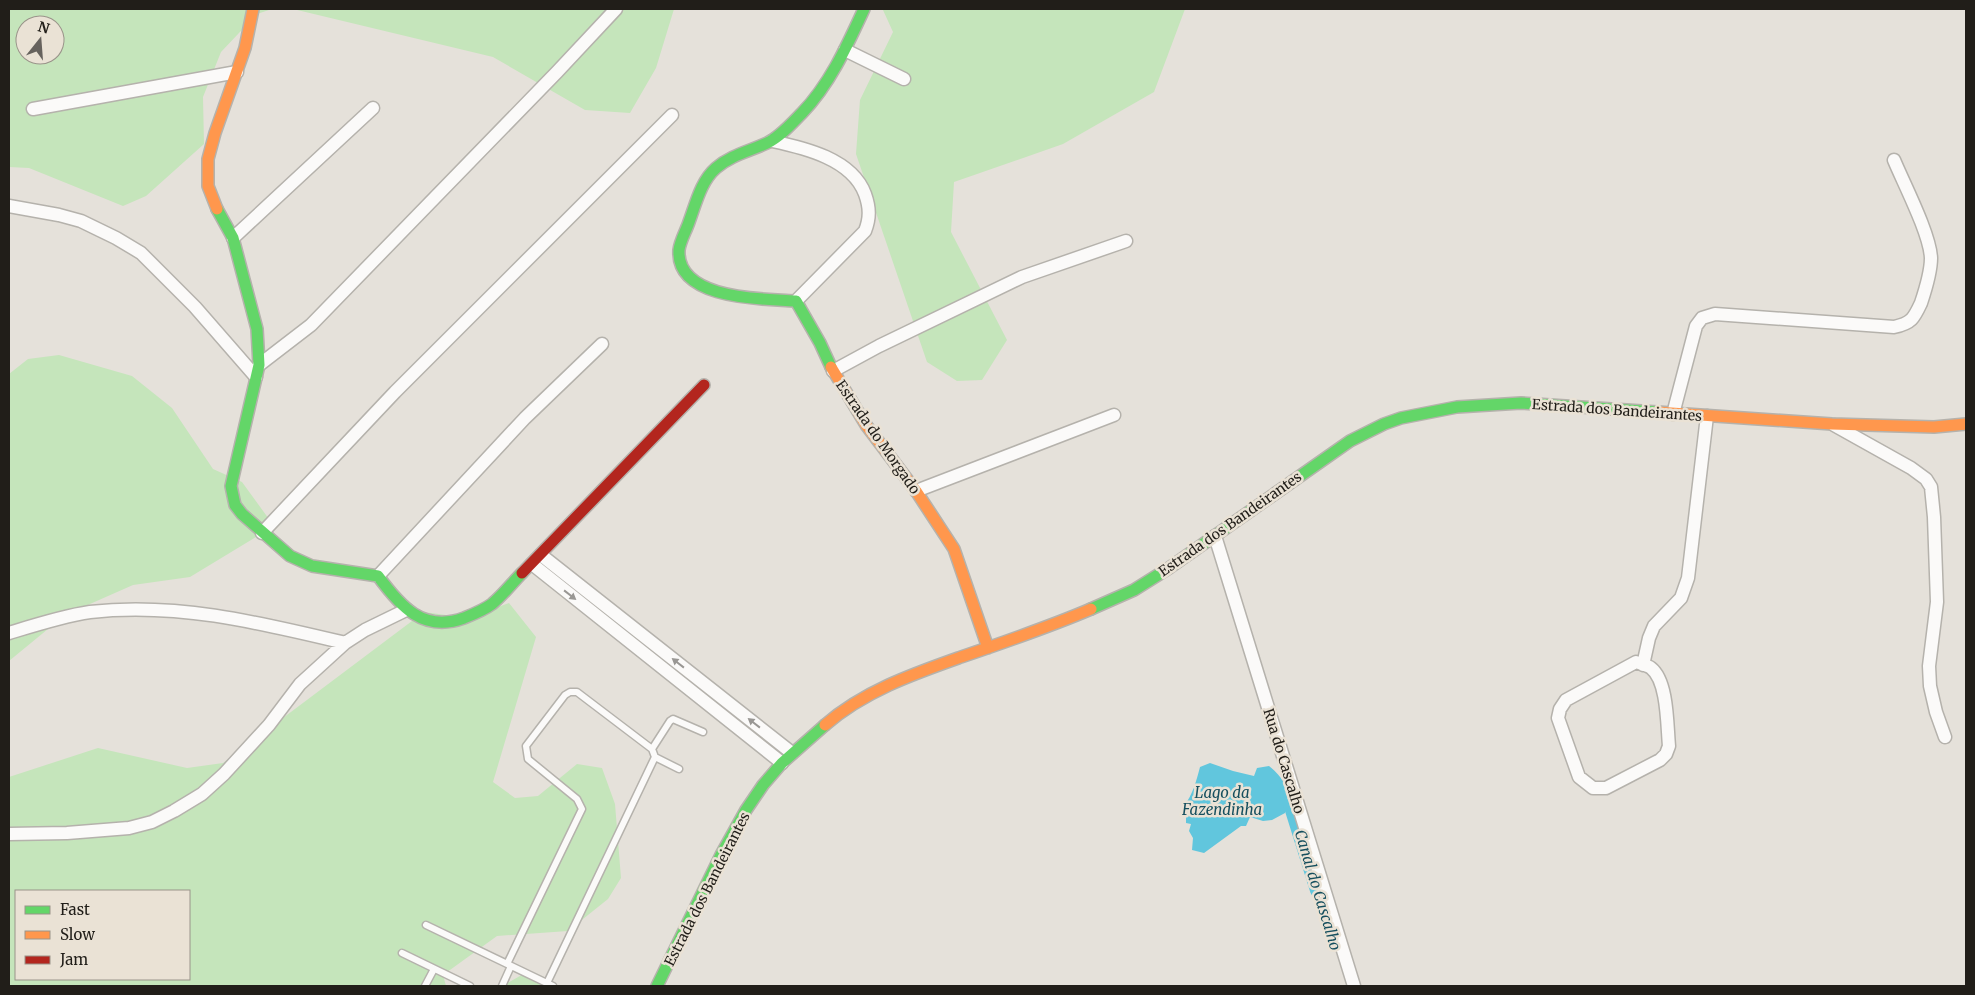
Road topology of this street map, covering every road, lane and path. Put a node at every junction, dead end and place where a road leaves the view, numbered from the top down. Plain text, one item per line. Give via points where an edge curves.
1 (252, 9) edge
2 (616, 9) edge
3 (864, 9) edge
4 (845, 50) junction
5 (236, 72) junction
6 (904, 79) dead end
7 (373, 108) dead end
8 (33, 109) dead end
9 (672, 115) dead end
10 (772, 140) junction
11 (1894, 160) dead end
12 (9, 206) edge
13 (233, 238) junction
14 (1126, 241) dead end
15 (796, 301) junction
16 (602, 344) dead end
17 (258, 371) junction
18 (832, 371) junction
19 (704, 385) dead end
20 (1114, 414) dead end
21 (1674, 414) junction
22 (1707, 416) junction
23 (1832, 424) junction
24 (1966, 424) edge
25 (916, 491) junction
26 (262, 533) junction
27 (1215, 536) junction
28 (536, 560) junction
29 (378, 576) junction
30 (406, 610) junction
31 (9, 633) edge
32 (345, 643) junction
33 (988, 648) junction
34 (1643, 665) junction
35 (703, 732) dead end
36 (1945, 737) dead end
37 (652, 749) junction
38 (792, 753) junction
39 (655, 757) junction
40 (782, 763) junction
41 (679, 768) dead end
42 (9, 834) edge
43 (426, 925) dead end
44 (402, 953) dead end
45 (509, 965) junction
46 (434, 969) junction
47 (546, 983) junction
48 (425, 986) edge
49 (470, 986) edge
50 (502, 986) edge
51 (553, 986) edge
52 (657, 986) edge
53 (1354, 986) edge

1 - 5 street via 250,32
2 - 17 street via 311,324
3 - 4 street
4 - 6 street
4 - 10 street via 812,102
5 - 8 street
5 - 13 street via 211,142 206,174 212,200
7 - 13 street
9 - 26 street via 396,392
10 - 15 street via 798,147 850,170 860,182 868,201 870,220 865,231
10 - 15 street via 725,160 706,179 679,251 680,268 690,280 702,287 737,295
11 - 21 street via 1924,231 1931,257 1924,294 1915,317 1894,327 1715,314 1702,318 1696,326
12 - 17 street via 81,221 141,253
13 - 17 street via 257,329
14 - 18 street via 1022,277
15 - 18 street, Estrada do Morgado
16 - 29 street via 525,418
17 - 26 street via 231,486 235,505
18 - 25 street, Estrada do Morgado via 866,425
19 - 28 street
20 - 25 street
21 - 22 street, Estrada dos Bandeirantes
21 - 27 street, Estrada dos Bandeirantes via 1521,403 1457,407 1402,418 1350,441
22 - 23 street, Estrada dos Bandeirantes
22 - 34 street via 1688,578 1681,598 1654,626
23 - 24 street, Estrada dos Bandeirantes via 1934,427
23 - 36 street via 1911,468 1926,479 1931,488 1937,602 1930,686
25 - 33 street, Estrada do Morgado via 954,549
26 - 29 street via 290,556 312,566
27 - 33 street, Estrada dos Bandeirantes via 1134,590 1054,625
27 - 53 street, Rua do Cascalho
28 - 30 street via 492,604 475,615 452,623 435,623
38 -> 28 street
28 -> 40 street
29 - 30 street
30 - 32 street
31 - 32 street via 89,612 175,610 288,629
32 - 42 street via 300,684 269,725 224,774 202,794 174,811 152,822 129,828
33 - 38 street, Estrada dos Bandeirantes via 900,679 861,699 835,716
34 - 34 street via 1636,662 1566,700 1560,709 1558,718 1579,777 1593,788 1606,788 1666,754 1669,746 1664,694 1660,680 1650,667
35 - 37 lane via 673,719
37 - 39 lane
37 - 45 lane via 577,692 565,695 526,746 528,759 577,800 582,809
38 - 40 street, Estrada dos Bandeirantes
39 - 41 lane
39 - 47 lane
40 - 52 street, Estrada dos Bandeirantes via 746,810
43 - 45 lane
44 - 46 lane
45 - 47 lane
45 - 50 lane
46 - 48 lane
46 - 49 lane
47 - 51 lane

